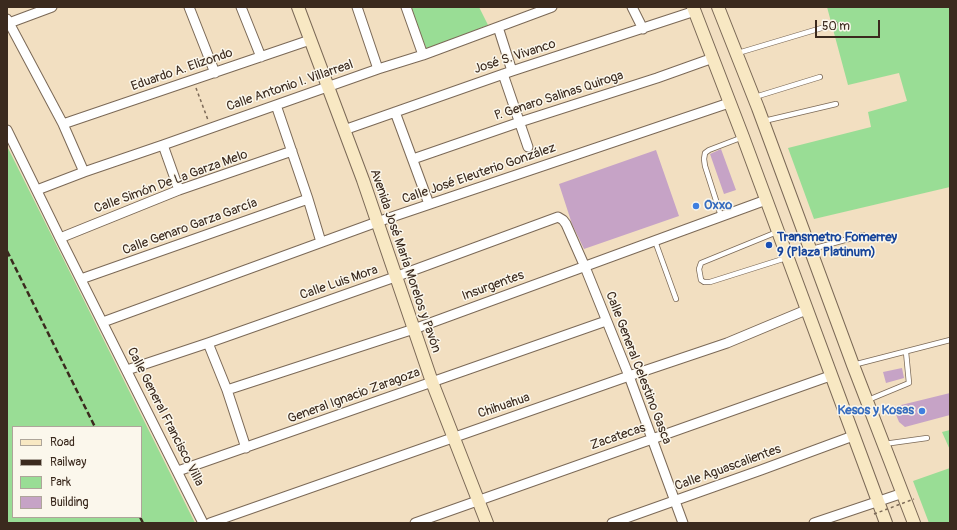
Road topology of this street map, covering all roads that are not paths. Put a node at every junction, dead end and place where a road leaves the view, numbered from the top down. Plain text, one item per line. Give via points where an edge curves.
1 (52, 7) edge
2 (190, 7) edge
3 (241, 7) edge
4 (298, 7) edge
5 (357, 7) edge
6 (406, 7) edge
7 (552, 7) edge
8 (632, 7) edge
9 (718, 7) edge
10 (694, 9) edge
11 (8, 21) edge
12 (835, 24) dead end
13 (498, 27) junction
14 (642, 29) junction
15 (310, 40) junction
16 (736, 54) junction
17 (423, 55) junction
18 (261, 56) junction
19 (713, 58) junction
20 (378, 69) junction
21 (512, 71) junction
22 (215, 73) junction
23 (503, 74) junction
24 (820, 77) dead end
25 (327, 87) junction
26 (753, 98) junction
27 (730, 103) junction
28 (836, 104) dead end
29 (276, 105) junction
30 (396, 112) junction
31 (520, 122) junction
32 (763, 122) junction
33 (63, 124) junction
34 (7, 130) edge
35 (344, 130) junction
36 (743, 137) junction
37 (164, 145) junction
38 (528, 147) dead end
39 (292, 152) junction
40 (413, 159) junction
41 (84, 172) junction
42 (37, 190) junction
43 (179, 190) junction
44 (308, 199) junction
45 (766, 200) junction
46 (429, 204) junction
47 (721, 216) junction
48 (558, 218) joint
49 (377, 222) junction
50 (777, 232) junction
51 (863, 235) dead end
52 (60, 238) junction
53 (655, 241) junction
54 (321, 242) junction
55 (810, 250) junction
56 (787, 257) junction
57 (585, 267) junction
58 (395, 277) junction
59 (81, 279) junction
60 (676, 299) dead end
61 (806, 310) junction
62 (606, 321) junction
63 (103, 322) junction
64 (414, 329) junction
65 (950, 340) edge
66 (208, 343) junction
67 (906, 352) junction
68 (853, 365) junction
69 (127, 370) junction
70 (629, 376) junction
71 (830, 376) junction
72 (432, 382) junction
73 (227, 390) junction
74 (867, 401) junction
75 (853, 436) junction
76 (454, 438) junction
77 (927, 438) dead end
78 (652, 439) junction
79 (884, 444) junction
80 (246, 448) junction
81 (178, 471) junction
82 (903, 492) junction
83 (478, 500) junction
84 (877, 500) junction
85 (675, 501) junction
86 (203, 523) edge
87 (210, 523) edge
88 (415, 523) edge
89 (487, 523) edge
90 (612, 523) edge
91 (683, 523) edge
92 (814, 523) edge
93 (886, 523) edge
94 (914, 523) edge

1 - 11 street
2 - 22 street
3 - 18 street
4 - 15 main road, Avenida José María Morelos y Pavón
5 - 20 street
6 - 17 street
7 - 13 street, Calle Antonio I. Villarreal
8 - 14 street
9 - 16 main road
10 - 14 street, José S. Vivanco
10 - 19 main road
11 - 33 street
12 - 16 lane
13 - 17 street, Calle Antonio I. Villarreal
13 - 21 street
14 - 21 street, José S. Vivanco
15 - 18 street, Eduardo A. Elizondo
15 - 25 main road, Avenida José María Morelos y Pavón
16 - 26 main road
17 - 20 street, Calle Antonio I. Villarreal
18 - 22 street, Eduardo A. Elizondo
19 - 27 main road
19 - 31 street, P. Genaro Salinas Quiroga
20 - 25 street, Calle Antonio I. Villarreal
21 - 23 street, José S. Vivanco
22 - 33 street, Eduardo A. Elizondo
23 - 30 street, José S. Vivanco
23 - 31 street
24 - 26 lane
25 - 29 street, Calle Antonio I. Villarreal
25 - 35 main road, Avenida José María Morelos y Pavón
26 - 32 main road
27 - 36 main road
27 - 46 street, Calle José Eleuterio González
28 - 32 lane
29 - 37 street, Calle Antonio I. Villarreal
29 - 39 street
30 - 35 street, José S. Vivanco
30 - 40 street
31 - 38 street
31 - 40 street, P. Genaro Salinas Quiroga
32 - 55 main road
33 - 41 street
34 - 42 street, Calle General Francisco Villa
35 - 49 main road, Avenida José María Morelos y Pavón
36 - 45 main road
36 - 47 lane via 705,153 704,159
37 - 41 street, Calle Antonio I. Villarreal
37 - 43 street
39 - 43 street, Calle Simón De La Garza Melo
39 - 44 street
40 - 46 street
41 - 42 street, Calle Antonio I. Villarreal
42 - 52 street, Calle General Francisco Villa
43 - 52 street, Calle Simón De La Garza Melo
44 - 54 street
44 - 59 street, Calle Genaro Garza García
45 - 47 street, Insurgentes
45 - 50 main road
46 - 49 street, Calle José Eleuterio González
47 - 53 street, Insurgentes
48 - 57 street, Calle General Celestino Gasca via 566,224
48 - 58 street, Calle Luis Mora
49 - 54 street, Calle José Eleuterio González
49 - 58 main road, Avenida José María Morelos y Pavón
50 - 56 main road
50 - 56 lane via 702,263 699,269 701,280 710,282
51 - 55 lane
52 - 59 street, Calle General Francisco Villa
53 - 57 street, Insurgentes
53 - 60 lane
54 - 63 street, Calle José Eleuterio González
55 - 68 main road
56 - 61 main road
57 - 62 street, Calle General Celestino Gasca
57 - 64 street, Insurgentes
58 - 64 main road, Avenida José María Morelos y Pavón
58 - 66 street, Calle Luis Mora
59 - 63 street, Calle General Francisco Villa
61 - 70 street, Chihuahua via 727,343
61 - 71 main road
62 - 70 street, Calle General Celestino Gasca
62 - 72 street, General Ignacio Zaragoza
63 - 69 street, Calle General Francisco Villa
64 - 72 main road, Avenida José María Morelos y Pavón
64 - 73 street, Insurgentes
65 - 67 lane
66 - 69 street, Calle Luis Mora
66 - 73 street
67 - 68 lane
67 - 74 lane via 909,383
68 - 74 main road
69 - 81 street, Calle General Francisco Villa
70 - 76 street, Chihuahua
70 - 78 street, Calle General Celestino Gasca
71 - 75 main road
71 - 78 street, Zacatecas
72 - 76 main road, Avenida José María Morelos y Pavón
72 - 80 street, General Ignacio Zaragoza
73 - 80 street
74 - 79 main road
75 - 84 main road
75 - 85 street, Calle Aguascalientes
76 - 83 main road, Avenida José María Morelos y Pavón
76 - 87 street, Chihuahua
77 - 79 lane
78 - 83 street, Zacatecas
78 - 85 street, Calle General Celestino Gasca
79 - 82 main road
80 - 81 street, General Ignacio Zaragoza
81 - 86 street, Calle General Francisco Villa
82 - 84 street
82 - 94 main road
83 - 88 street, Zacatecas
83 - 89 main road, Avenida José María Morelos y Pavón
84 - 92 street
84 - 93 main road
85 - 90 street, Calle Aguascalientes
85 - 91 street, Calle General Celestino Gasca

